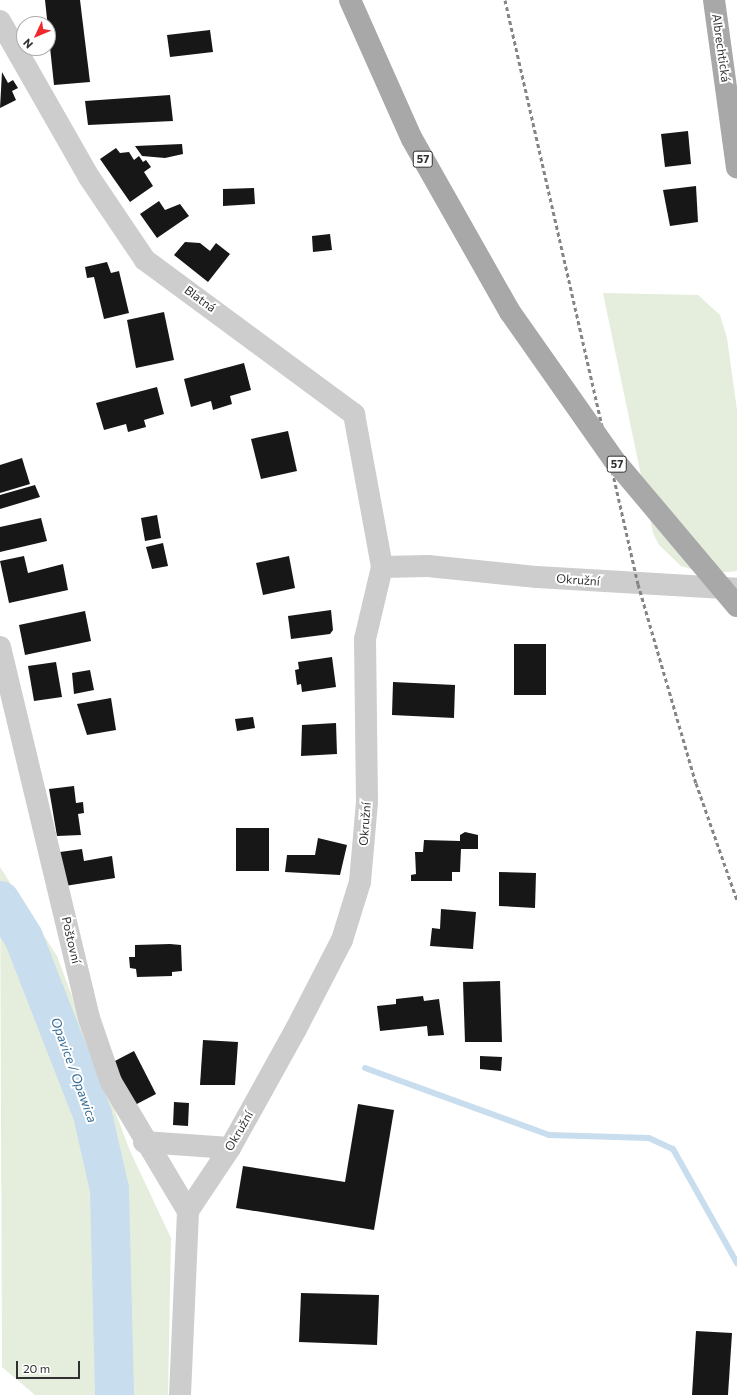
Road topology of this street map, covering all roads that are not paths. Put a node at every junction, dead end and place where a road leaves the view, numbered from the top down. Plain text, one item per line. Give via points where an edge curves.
1 (350, 0) edge
2 (714, 0) edge
3 (0, 21) edge
4 (737, 167) edge
5 (382, 567) junction
6 (737, 589) edge
7 (737, 606) edge
8 (0, 647) edge
9 (144, 1142) junction
10 (230, 1148) junction
11 (188, 1211) junction
12 (180, 1395) edge

1 - 7 main road, 57, bridge via 412,138 510,312 614,460
2 - 4 main road, Albrechtická
3 - 5 street, Blatná via 89,177 144,260 354,414
5 - 6 street, Okružní via 428,566 545,578
5 - 10 street, Okružní via 365,639 367,802 360,882 342,940
8 - 9 street, Poštovní via 89,1018 111,1082
9 - 10 street
9 - 11 street, Poštovní
10 - 11 street, Okružní
11 - 12 street

